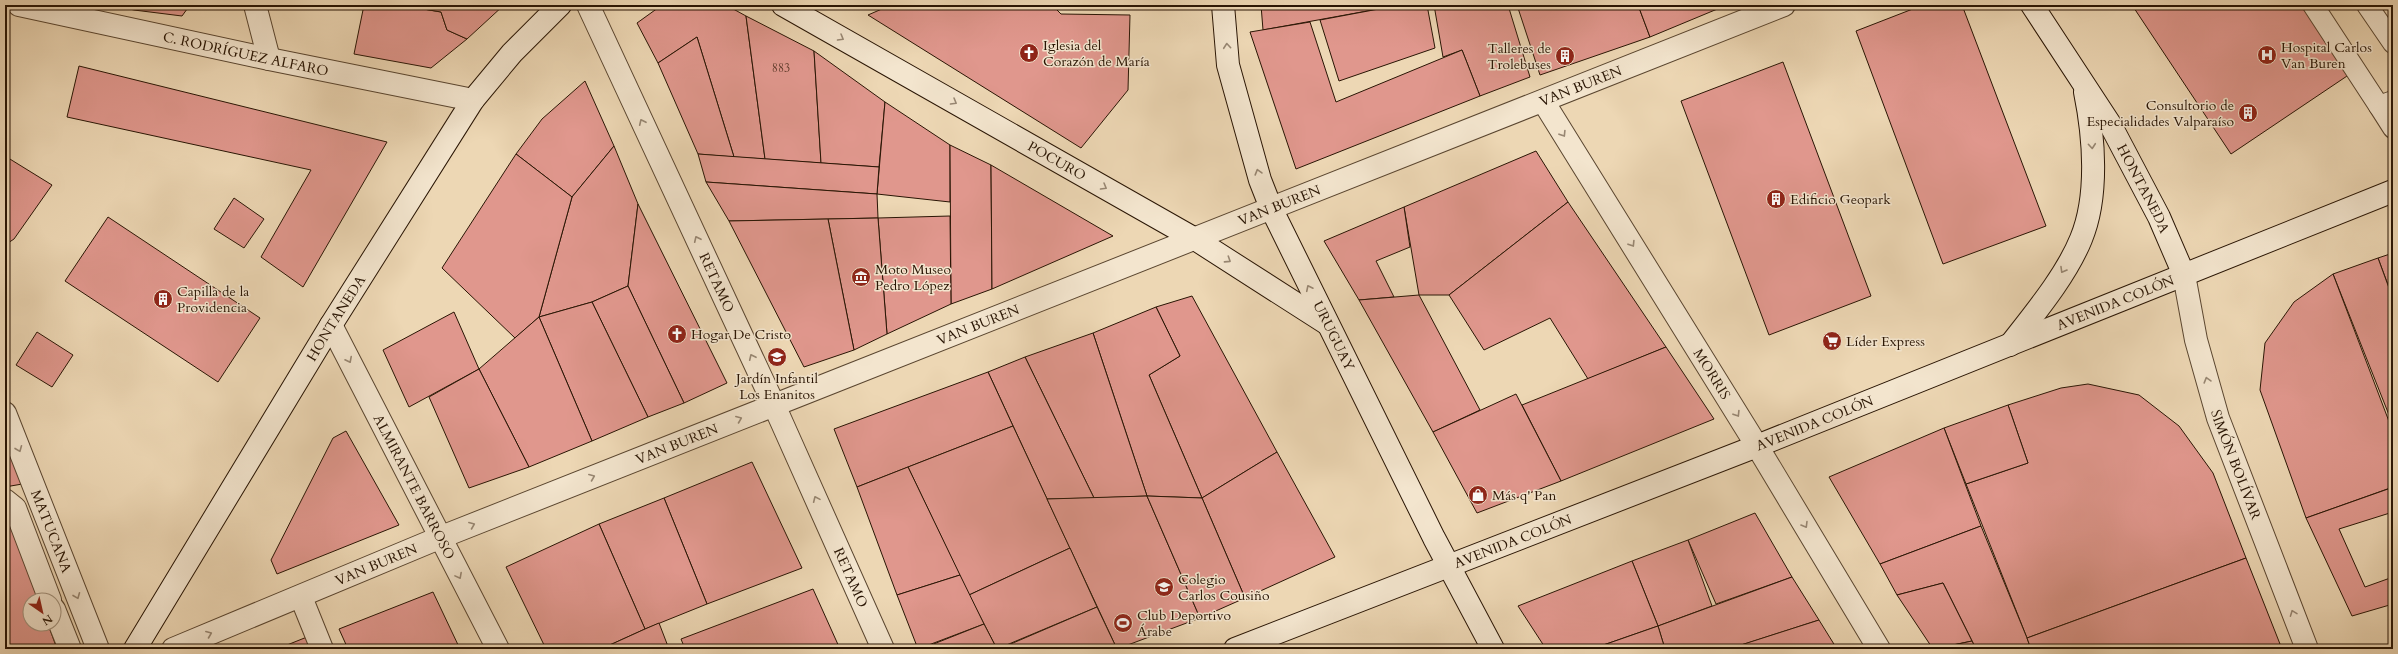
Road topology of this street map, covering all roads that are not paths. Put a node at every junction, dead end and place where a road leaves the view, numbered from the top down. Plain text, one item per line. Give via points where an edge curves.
1 (19, 5) edge
2 (256, 5) edge
3 (560, 5) edge
4 (588, 5) edge
5 (783, 5) edge
6 (1224, 5) edge
7 (1784, 5) edge
8 (2032, 5) edge
9 (2313, 5) edge
10 (2367, 5) edge
11 (808, 13) edge
12 (2393, 43) edge
13 (269, 59) junction
14 (2082, 80) junction
15 (473, 100) junction
16 (1543, 100) junction
17 (2386, 104) edge
18 (2393, 128) edge
19 (2393, 191) edge
20 (1271, 208) junction
21 (1195, 238) junction
22 (2184, 275) junction
23 (1326, 323) junction
24 (331, 326) junction
25 (2010, 345) junction
26 (774, 405) junction
27 (5, 413) edge
28 (1757, 446) junction
29 (5, 500) edge
30 (439, 538) junction
31 (1449, 567) junction
32 (47, 592) edge
33 (301, 597) junction
34 (62, 629) edge
35 (70, 649) edge
36 (98, 649) edge
37 (135, 649) edge
38 (173, 649) edge
39 (322, 649) edge
40 (498, 649) edge
41 (883, 649) edge
42 (1235, 649) edge
43 (1494, 649) edge
44 (1879, 649) edge
45 (2307, 649) edge

1 - 13 street, C. RODRÍGUEZ ALFARO
2 - 13 street
3 - 15 street, HONTANEDA via 512,53
26 -> 4 street, RETAMO
5 - 11 street, POCURO
20 -> 6 street, URUGUAY via 1260,180 1228,65
7 - 16 street, VAN BUREN
8 - 14 street, HONTANEDA
9 - 17 lane
10 - 12 lane
11 -> 21 street, POCURO
13 - 15 street, C. RODRÍGUEZ ALFARO
14 - 22 street, HONTANEDA via 2136,169 2160,217
14 -> 25 street via 2093,152 2091,188 2081,239 2050,293
15 - 24 street, HONTANEDA
16 - 20 street, VAN BUREN
16 -> 28 street, MORRIS
17 - 18 lane
19 - 22 street, AVENIDA COLÓN
20 - 21 street, VAN BUREN
23 -> 20 street, URUGUAY
21 -> 23 street, POCURO
21 - 26 street, VAN BUREN
22 - 25 street, AVENIDA COLÓN
45 -> 22 street, SIMÓN BOLÍVAR via 2218,418 2196,340
23 - 31 street, URUGUAY
24 -> 30 street, ALMIRANTE BARROSO
24 - 37 street, HONTANEDA
25 - 28 street, AVENIDA COLÓN
30 -> 26 street, VAN BUREN
41 -> 26 street, RETAMO
27 -> 36 street, MATUCANA
28 - 31 street, AVENIDA COLÓN
28 -> 44 street, MORRIS
29 - 32 street via 15,508
30 - 33 street, VAN BUREN
30 -> 40 street, ALMIRANTE BARROSO
31 - 42 street, AVENIDA COLÓN
31 - 43 street, URUGUAY
38 -> 33 street, VAN BUREN
33 - 39 street
34 - 35 street

